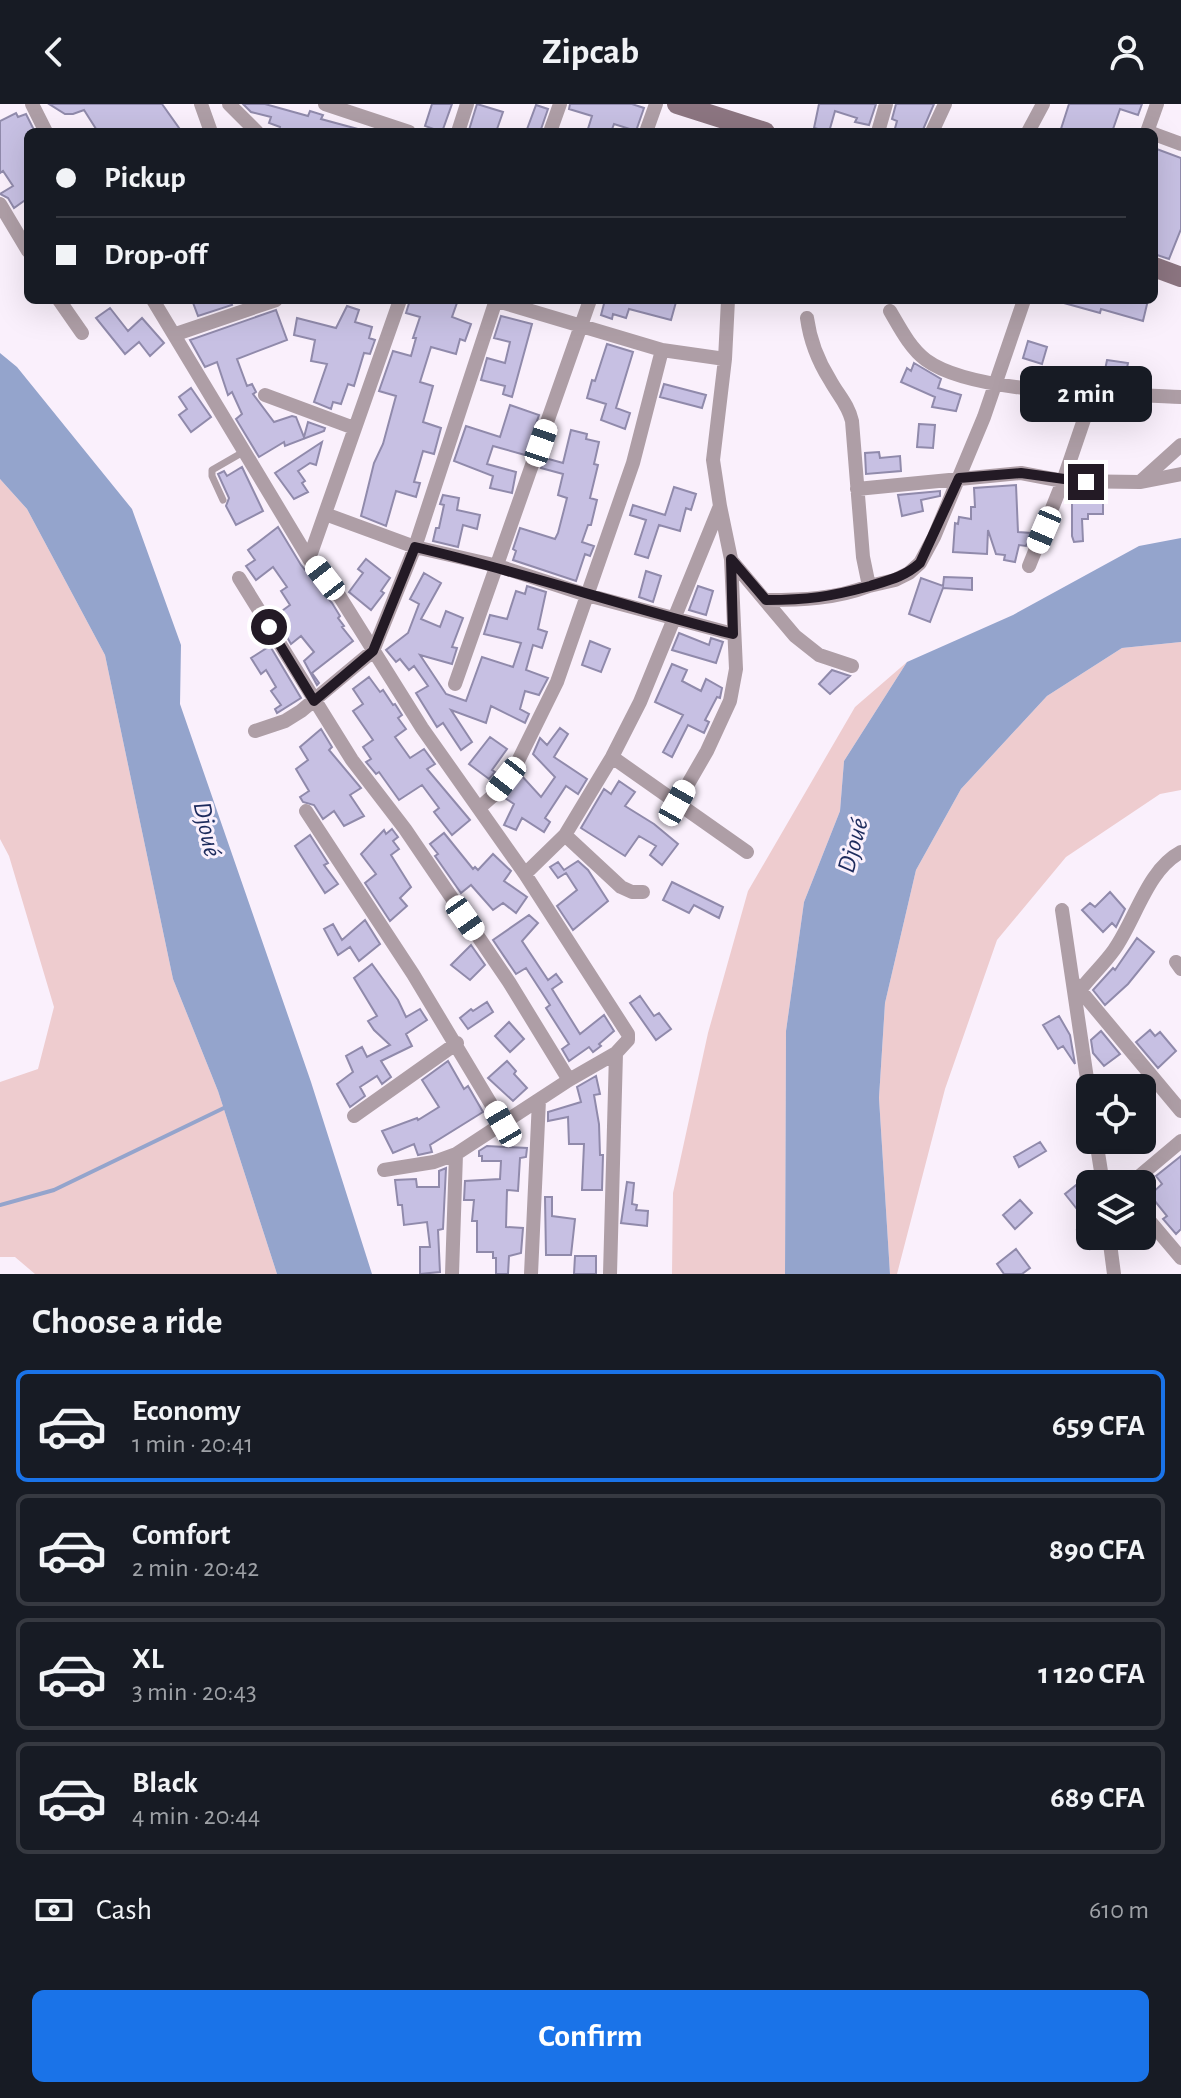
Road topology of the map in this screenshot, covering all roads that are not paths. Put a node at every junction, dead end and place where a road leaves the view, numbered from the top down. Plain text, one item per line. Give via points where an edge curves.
1 (32, 104) edge
2 (201, 104) edge
3 (229, 104) edge
4 (325, 104) edge
5 (467, 104) edge
6 (560, 104) edge
7 (656, 104) edge
8 (677, 104) edge
9 (886, 104) edge
10 (945, 104) edge
11 (1043, 104) edge
12 (1157, 104) edge
13 (44, 128) edge
14 (210, 128) edge
15 (253, 128) edge
16 (397, 128) edge
17 (459, 128) edge
18 (551, 128) edge
19 (647, 128) edge
20 (752, 128) edge
21 (879, 128) edge
22 (934, 128) edge
23 (1030, 128) edge
24 (1151, 128) edge
25 (1158, 135) edge
26 (1181, 144) edge
27 (0, 204) edge
28 (24, 244) edge
29 (1158, 268) edge
30 (1181, 277) edge
31 (62, 304) edge
32 (156, 304) edge
33 (264, 304) edge
34 (399, 304) edge
35 (494, 304) edge
36 (509, 304) edge
37 (589, 304) edge
38 (728, 304) edge
39 (1023, 304) edge
40 (890, 311) dead end
41 (807, 318) dead end
42 (582, 325) junction
43 (82, 333) dead end
44 (176, 334) junction
45 (662, 350) junction
46 (725, 359) junction
47 (994, 384) junction
48 (1093, 393) junction
49 (265, 395) dead end
50 (1181, 397) edge
51 (354, 428) junction
52 (1181, 445) edge
53 (245, 451) junction
54 (1181, 474) edge
55 (959, 478) junction
56 (1063, 481) junction
57 (1140, 482) junction
58 (857, 489) junction
59 (223, 500) dead end
60 (720, 506) junction
61 (325, 514) junction
62 (415, 547) junction
63 (309, 559) junction
64 (731, 559) junction
65 (498, 566) junction
66 (1029, 566) dead end
67 (239, 578) dead end
68 (869, 586) junction
69 (587, 595) junction
70 (766, 600) junction
71 (674, 619) junction
72 (733, 634) junction
73 (373, 651) junction
74 (852, 666) dead end
75 (455, 684) dead end
76 (314, 701) junction
77 (255, 731) dead end
78 (612, 757) junction
79 (677, 803) junction
80 (479, 808) junction
81 (306, 811) dead end
82 (565, 835) junction
83 (747, 852) dead end
84 (1181, 852) edge
85 (525, 874) junction
86 (643, 892) dead end
87 (1062, 910) dead end
88 (1077, 985) junction
89 (457, 1043) junction
90 (616, 1053) junction
91 (1087, 1074) edge
92 (569, 1080) junction
93 (539, 1100) junction
94 (1181, 1111) edge
95 (354, 1116) dead end
96 (503, 1124) junction
97 (1181, 1141) edge
98 (456, 1154) junction
99 (384, 1170) dead end
100 (1147, 1170) edge
101 (1156, 1229) edge
102 (1111, 1250) edge
103 (1181, 1258) edge
104 (452, 1274) edge
105 (531, 1274) edge
106 (610, 1274) edge
107 (1114, 1274) edge

1 - 13 street
2 - 14 street
3 - 15 street
4 - 16 street
5 - 17 street
6 - 18 street
7 - 19 street
8 - 20 street
9 - 21 street
10 - 22 street
11 - 23 street
12 - 24 street
25 - 26 street
27 - 28 street
29 - 30 street
31 - 43 street
32 - 44 street
33 - 44 street
34 - 51 street
35 - 62 street
36 - 42 street
37 - 42 street
38 - 46 street
39 - 47 street
40 - 47 street via 927,361 952,374
41 - 58 street via 816,351 850,413
42 - 45 street
42 - 65 street
44 - 53 street
45 - 46 street
45 - 69 street via 633,463
46 - 60 street via 713,460
47 - 48 street
47 - 55 street
48 - 50 street
48 - 56 street
49 - 51 street
51 - 61 street
52 - 57 street
53 - 59 lane via 212,470
53 - 63 street
54 - 57 street
55 - 56 street via 1021,473
55 - 58 street
55 - 68 street via 920,563 895,580
56 - 57 street
56 - 66 street
58 - 68 street
60 - 64 street
60 - 71 street
61 - 62 street
61 - 63 street
62 - 65 street
62 - 73 street
63 - 73 street
64 - 70 street
64 - 72 street
65 - 69 street
65 - 75 street
67 - 76 street
68 - 70 street via 837,596
69 - 71 street
69 - 80 street via 544,713 506,779
70 - 74 street via 795,636 819,655
71 - 72 street
71 - 78 street
72 - 79 street via 736,669 730,701
73 - 76 street
73 - 80 street
76 - 77 street via 285,721
76 - 92 street via 509,982
78 - 79 street
78 - 82 street
79 - 83 street
80 - 85 street
81 - 89 street
82 - 85 street
82 - 86 street via 621,887
84 - 88 street via 1155,874 1114,949
85 - 90 street via 623,1025 628,1040
87 - 88 street
88 - 91 street
88 - 94 street
89 - 95 street
89 - 96 street
90 - 92 street
90 - 106 street
92 - 93 street
93 - 96 street
93 - 105 street
96 - 98 street
97 - 100 street
98 - 99 street
98 - 104 street
101 - 103 street
102 - 107 street

